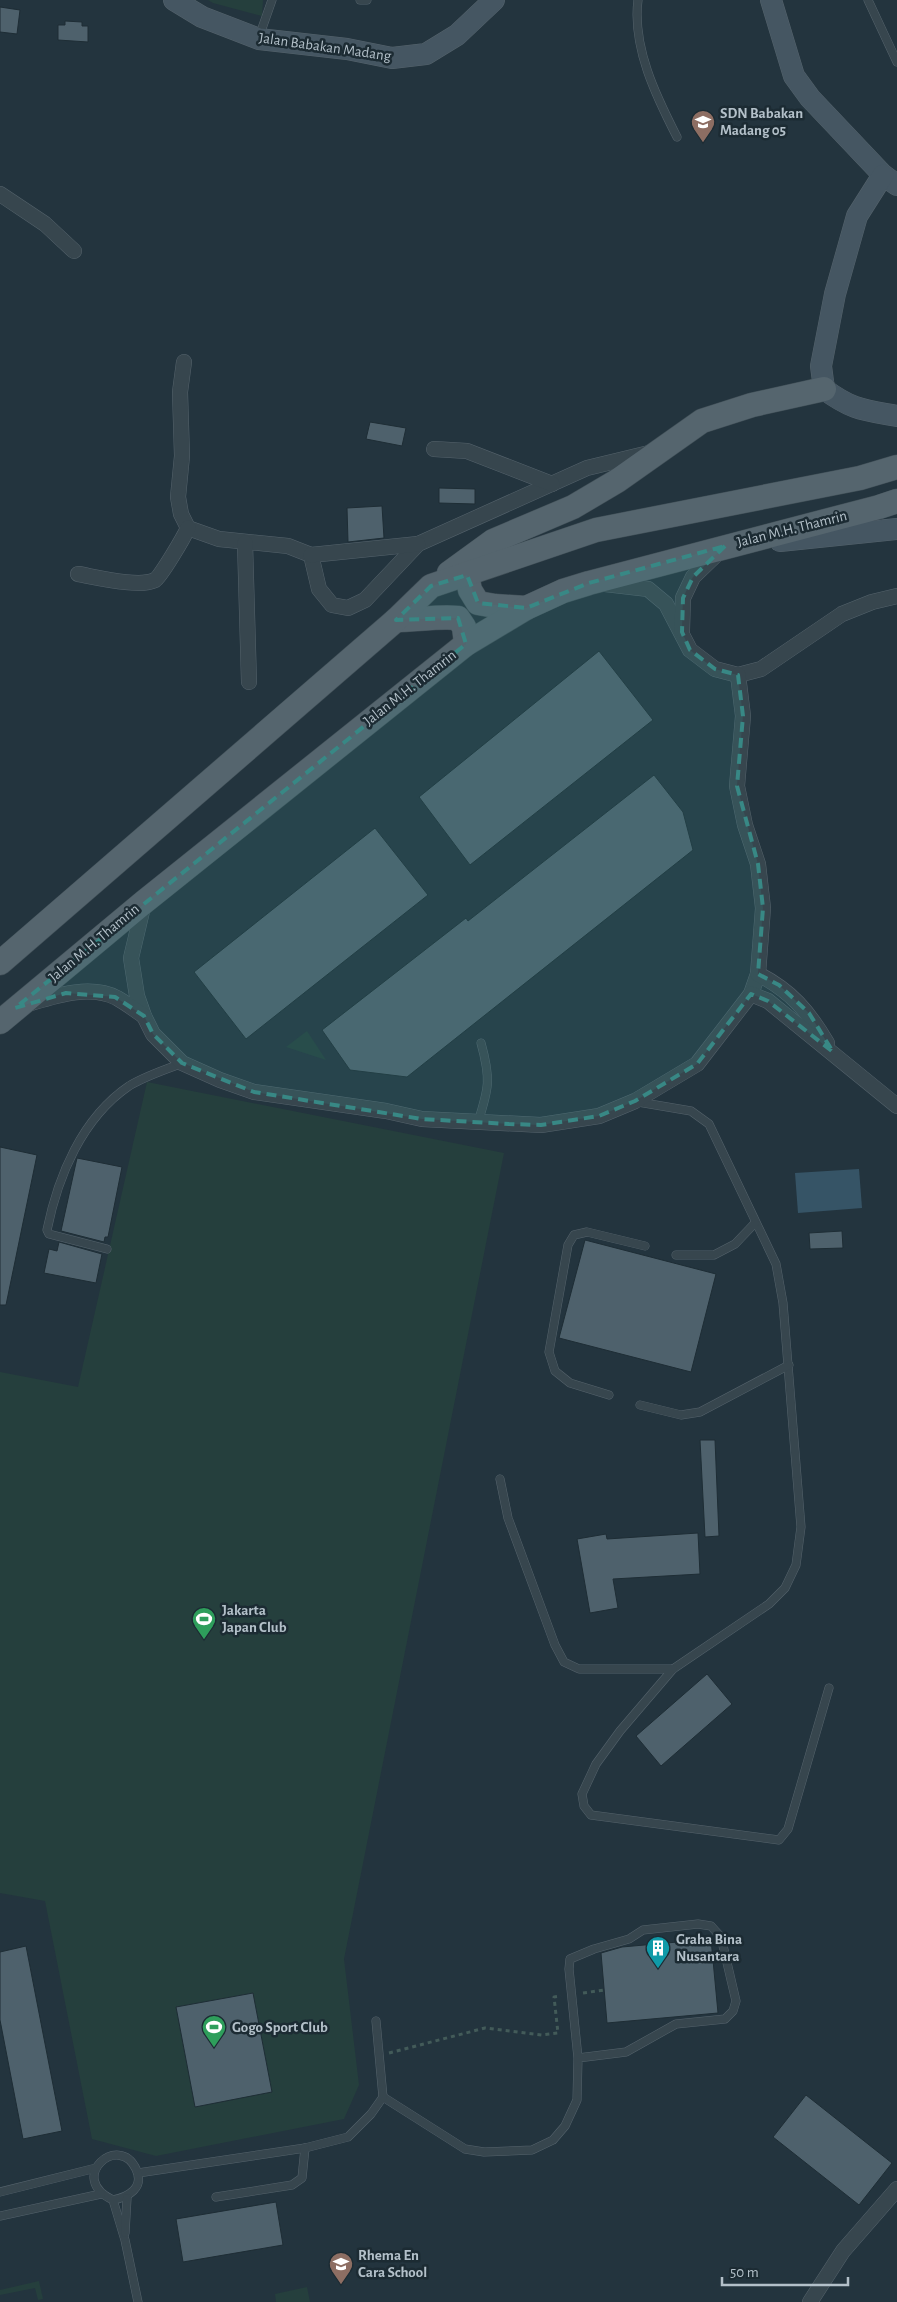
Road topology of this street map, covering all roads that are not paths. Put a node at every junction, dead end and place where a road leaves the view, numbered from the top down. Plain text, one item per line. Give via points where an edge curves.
1 (174, 0) edge
2 (272, 0) edge
3 (360, 0) edge
4 (367, 0) edge
5 (494, 0) edge
6 (638, 0) edge
7 (771, 0) edge
8 (868, 0) edge
9 (259, 38) junction
10 (897, 62) edge
11 (676, 137) dead end
12 (890, 180) edge
13 (0, 194) edge
14 (74, 251) dead end
15 (184, 362) dead end
16 (824, 389) junction
17 (897, 416) edge
18 (434, 449) dead end
19 (662, 450) junction
20 (897, 466) edge
21 (552, 484) junction
22 (897, 501) edge
23 (188, 528) junction
24 (897, 529) edge
25 (245, 543) junction
26 (418, 544) junction
27 (725, 546) junction
28 (311, 555) junction
29 (78, 574) dead end
30 (467, 574) junction
31 (590, 583) junction
32 (431, 586) junction
33 (897, 596) edge
34 (526, 608) junction
35 (396, 620) junction
36 (682, 632) junction
37 (466, 644) junction
38 (738, 675) junction
39 (249, 682) dead end
40 (144, 902) junction
41 (0, 963) edge
42 (758, 974) junction
43 (751, 994) junction
44 (8, 1015) edge
45 (144, 1016) junction
46 (481, 1043) dead end
47 (833, 1052) junction
48 (182, 1063) junction
49 (635, 1101) junction
50 (897, 1106) edge
51 (478, 1122) junction
52 (755, 1223) junction
53 (645, 1246) dead end
54 (107, 1249) dead end
55 (676, 1254) dead end
56 (789, 1365) junction
57 (609, 1395) dead end
58 (640, 1405) dead end
59 (500, 1479) dead end
60 (673, 1669) junction
61 (829, 1688) dead end
62 (376, 2021) dead end
63 (578, 2058) junction
64 (383, 2097) junction
65 (305, 2148) junction
66 (96, 2168) junction
67 (138, 2173) junction
68 (897, 2190) edge
69 (0, 2192) edge
70 (101, 2194) junction
71 (216, 2197) dead end
72 (127, 2198) junction
73 (113, 2200) junction
74 (0, 2216) edge
75 (125, 2240) junction
76 (138, 2302) edge
77 (810, 2302) edge

1 - 9 main road, Jalan Babakan Madang via 202,17
2 - 9 lane
3 - 4 lane
5 - 9 main road, Jalan Babakan Madang via 457,35 426,54 392,58
6 - 11 lane via 640,42 655,95
7 - 12 main road via 794,76 810,98
8 - 10 lane
12 - 16 main road via 857,216 835,294 821,366
13 - 14 street via 45,224
15 - 23 street via 180,392 182,456 178,497
16 - 17 main road via 855,409
16 - 19 main road via 752,405 702,421
18 - 21 street via 467,452
19 - 21 street via 587,468
19 - 32 main road via 573,507 493,541
20 - 30 main road via 860,478 596,530
21 - 26 street
22 - 27 main road, Jalan M.H. Thamrin
23 - 25 street via 219,539
23 - 29 street via 156,579 143,583
24 - 27 main road
25 - 28 street via 288,546
25 - 39 street
26 - 28 street
26 - 28 street via 365,600 348,608 332,606 319,589
27 - 31 main road, Jalan M.H. Thamrin
27 - 36 street via 693,577 683,598
30 - 32 main road
30 - 34 main road via 470,590 478,602
31 - 34 main road, Jalan M.H. Thamrin
31 - 36 street via 648,588 666,604
32 - 35 main road
33 - 38 street via 842,614 761,669
34 - 37 main road, Jalan M.H. Thamrin
35 - 37 main road via 458,618 464,627
35 - 41 main road
36 - 38 street via 690,650 715,669
37 - 40 main road, Jalan M.H. Thamrin
38 - 42 street via 742,716 737,786 758,864 763,908
40 - 44 main road, Jalan M.H. Thamrin
40 - 45 street via 131,958
42 - 43 street
42 - 47 street via 779,985 809,1013
43 - 47 street via 768,1001
43 - 49 street via 697,1064
44 - 45 street via 66,993 88,992 115,997
45 - 48 street via 153,1034
46 - 51 lane via 488,1066 488,1091
47 - 50 street
48 - 51 street via 254,1092 422,1119
48 - 54 lane via 123,1091 100,1113 68,1161 47,1230 49,1234
49 - 51 street via 599,1116 541,1125
49 - 52 lane via 692,1111 708,1124
52 - 55 lane via 735,1244 714,1255
52 - 56 lane via 776,1264
53 - 57 lane via 587,1232 574,1235 568,1245 549,1352 555,1372 570,1383
56 - 58 lane via 700,1412 681,1415
56 - 60 lane via 801,1527 796,1565 785,1588 768,1604
59 - 60 lane via 508,1518 564,1662 579,1669
60 - 61 lane via 596,1764 582,1794 584,1806 591,1815 778,1840 788,1829
62 - 64 lane
63 - 63 lane via 570,1959 628,1939 643,1930 698,1924 711,1926 721,1937 736,2001 733,2011 725,2019 676,2024 626,2052
63 - 64 lane via 576,2100 565,2126 553,2140 532,2150 484,2152 465,2148
64 - 65 lane via 348,2137
65 - 67 lane
65 - 71 lane via 302,2178 292,2185
66 - 67 lane via 101,2160 119,2155 134,2164
66 - 69 lane
66 - 70 lane via 94,2182
67 - 72 lane via 138,2182
68 - 77 street via 843,2251
70 - 73 lane
70 - 74 lane
72 - 73 lane
72 - 75 lane
73 - 75 lane
75 - 76 lane

